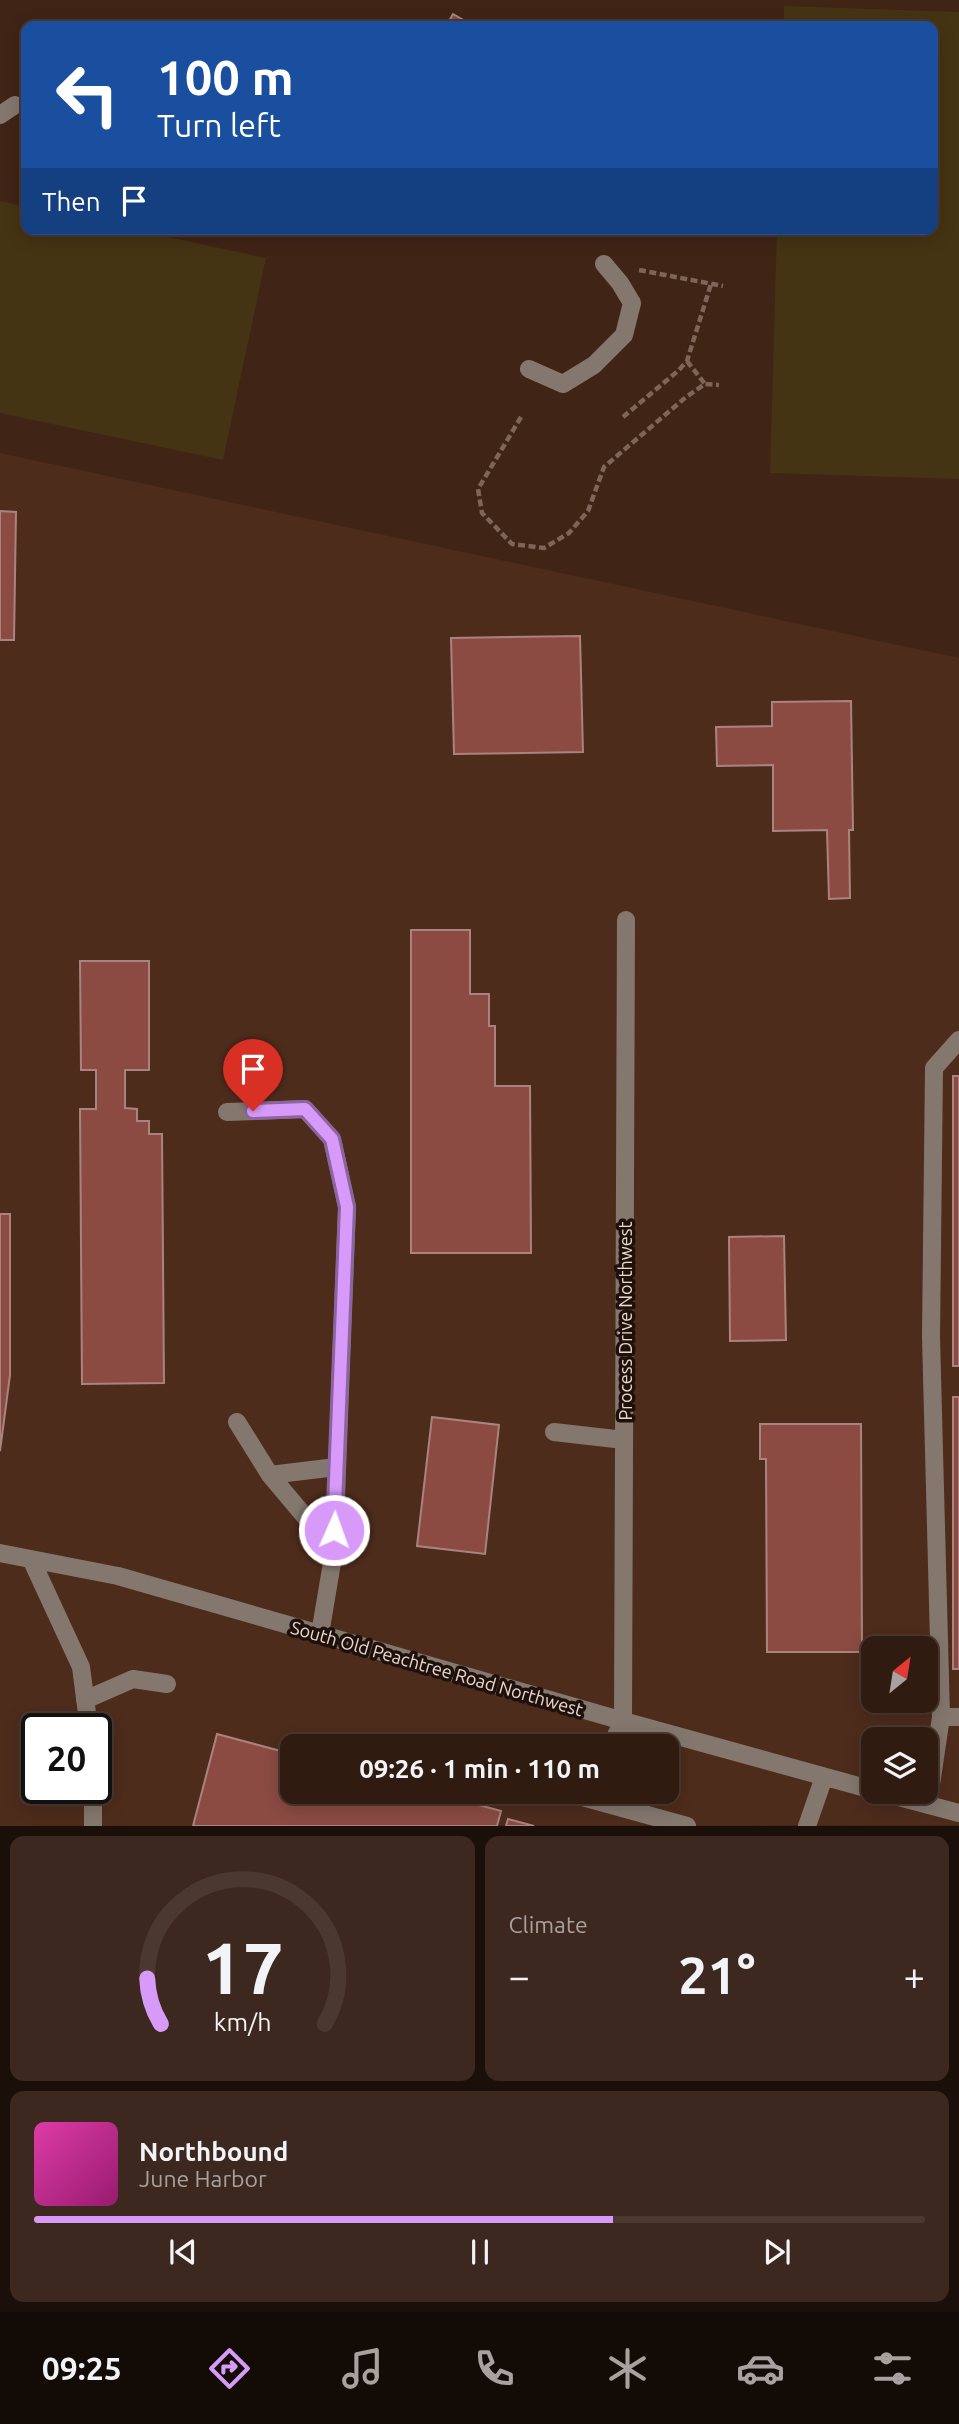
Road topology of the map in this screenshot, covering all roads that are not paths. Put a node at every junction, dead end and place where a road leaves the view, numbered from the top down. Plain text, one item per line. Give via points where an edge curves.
1 (604, 264) dead end
2 (529, 369) dead end
3 (626, 920) dead end
4 (959, 1040) edge
5 (227, 1112) dead end
6 (237, 1422) dead end
7 (554, 1433) dead end
8 (624, 1440) junction
9 (336, 1466) junction
10 (270, 1475) junction
11 (334, 1551) junction
12 (0, 1553) edge
13 (31, 1559) junction
14 (320, 1634) junction
15 (167, 1684) dead end
16 (85, 1700) junction
17 (87, 1713) edge
18 (950, 1717) edge
19 (623, 1721) junction
20 (617, 1734) edge
21 (824, 1777) junction
22 (861, 1787) edge
23 (93, 1804) edge
24 (617, 1804) edge
25 (924, 1804) edge
26 (928, 1805) junction
27 (959, 1813) edge
28 (93, 1825) edge
29 (687, 1825) edge
30 (807, 1825) edge

1 - 2 street via 632,303 624,335 594,365 563,384
3 - 8 street, Process Drive Northwest
4 - 18 street via 934,1068 931,1337
5 - 9 street via 305,1109 332,1139 347,1207
6 - 10 street
7 - 8 street
8 - 19 street, Process Drive Northwest
9 - 10 street
9 - 11 street
10 - 11 street
11 - 14 street
12 - 13 street, South Old Peachtree Road Northwest
13 - 14 street, South Old Peachtree Road Northwest via 118,1576
13 - 16 street via 81,1667
14 - 19 street, South Old Peachtree Road Northwest
15 - 16 street via 132,1679
16 - 17 street
18 - 26 street
19 - 20 street
19 - 21 street, South Old Peachtree Road Northwest
21 - 22 street, South Old Peachtree Road Northwest
21 - 30 street
23 - 28 street
24 - 29 street
25 - 26 street
26 - 27 street

